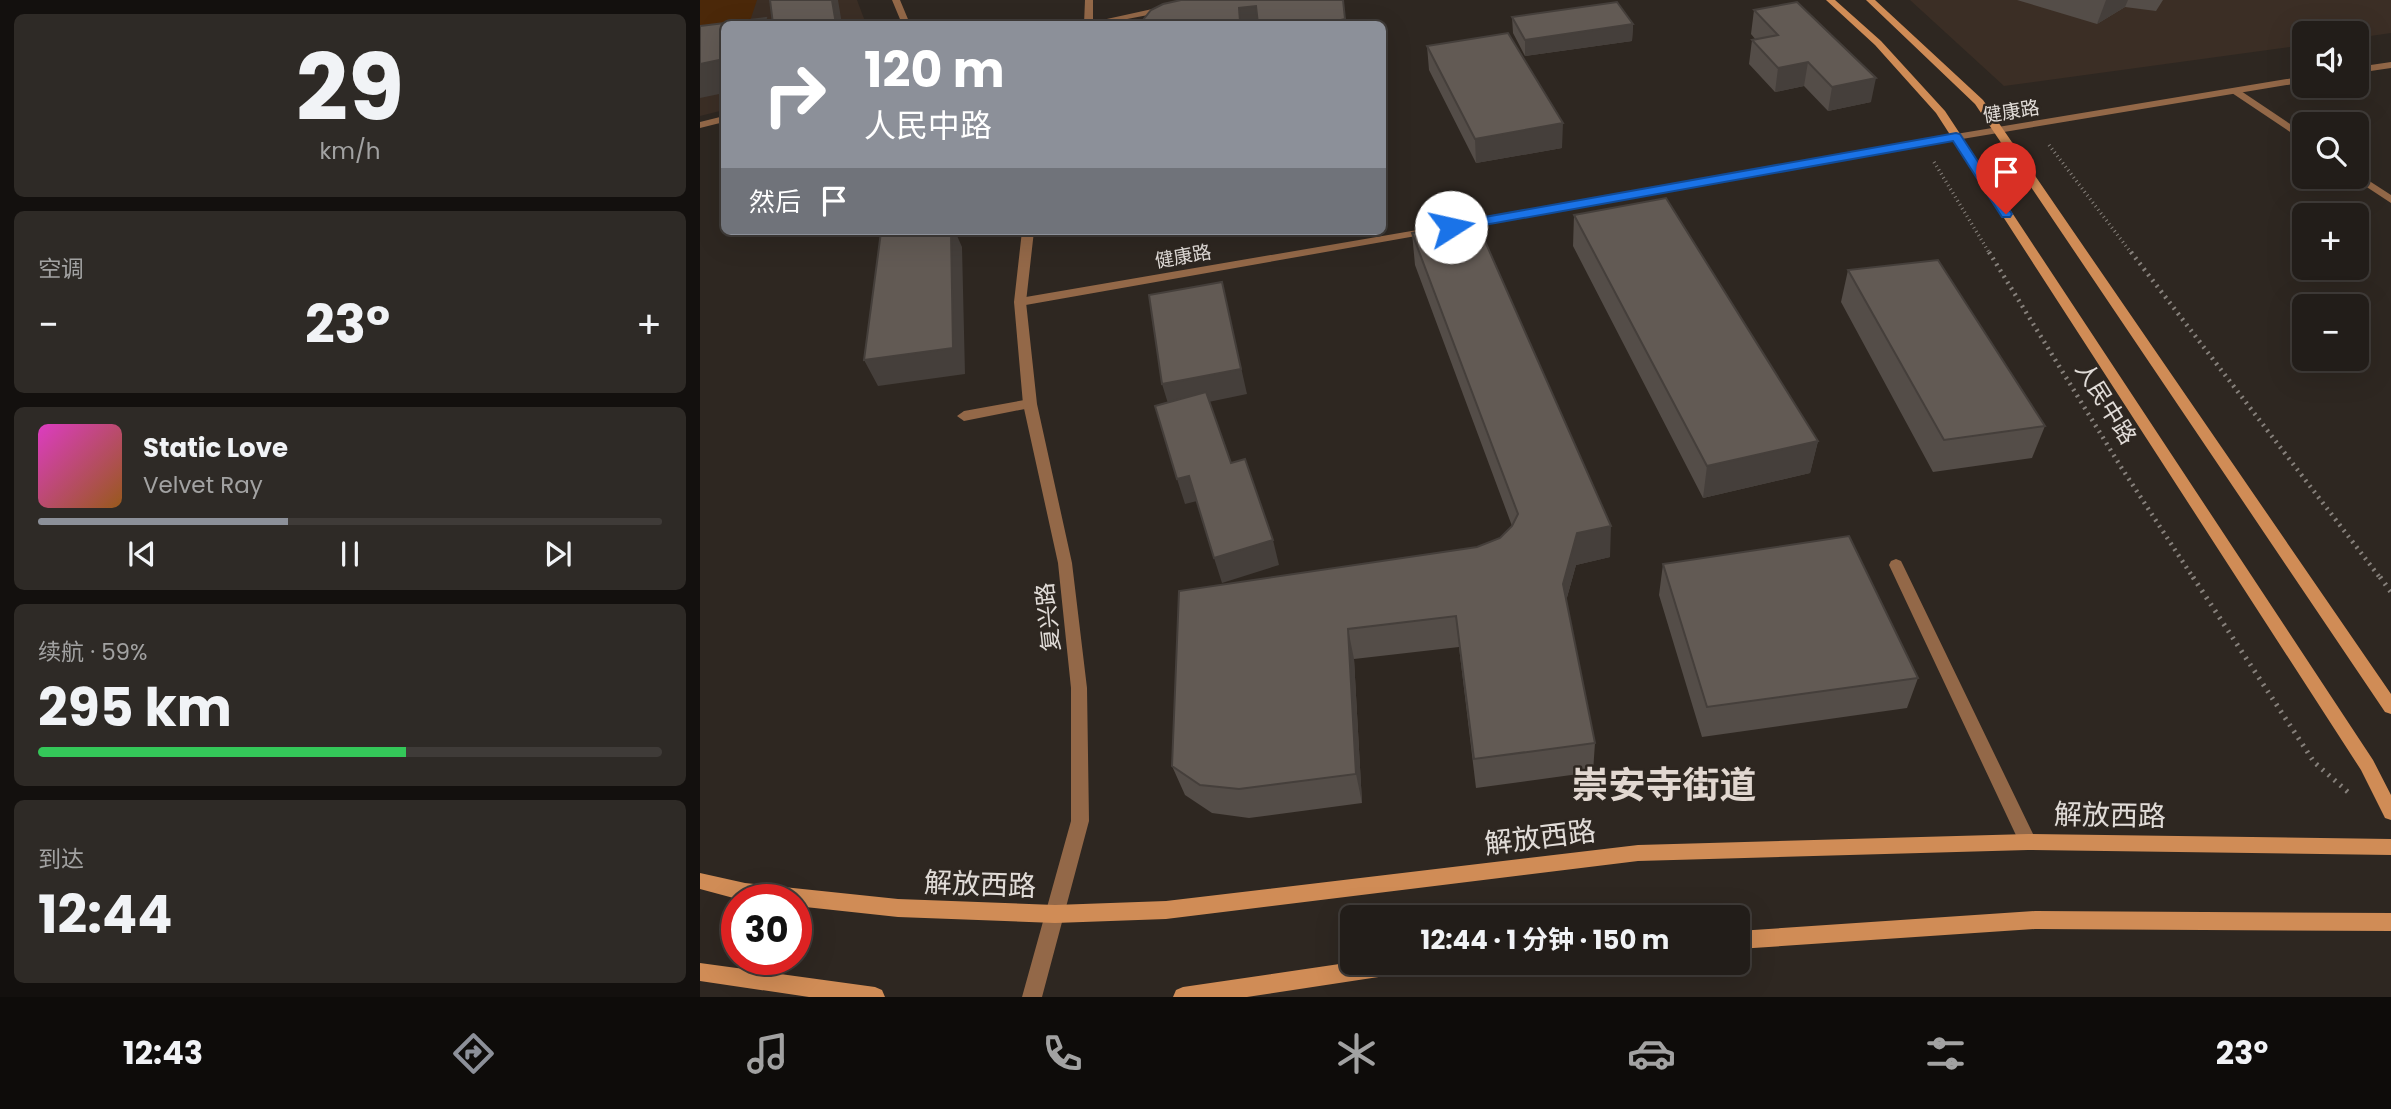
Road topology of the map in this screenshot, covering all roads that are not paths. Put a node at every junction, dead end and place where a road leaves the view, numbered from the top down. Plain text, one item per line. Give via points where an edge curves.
1 (896, 0) edge
2 (1089, 0) edge
3 (1830, 0) edge
4 (1870, 0) edge
5 (1171, 8) edge
6 (905, 21) edge
7 (1089, 21) edge
8 (1104, 21) edge
9 (2391, 65) edge
10 (2369, 68) edge
11 (2292, 81) edge
12 (2235, 91) junction
13 (721, 120) edge
14 (700, 125) edge
15 (1998, 130) junction
16 (2292, 130) edge
17 (1956, 137) junction
18 (2369, 184) edge
19 (2391, 200) edge
20 (1451, 227) edge
21 (1437, 230) edge
22 (1028, 235) edge
23 (1020, 302) junction
24 (1030, 404) junction
25 (964, 416) dead end
26 (1896, 565) dead end
27 (2391, 707) edge
28 (2391, 812) edge
29 (2028, 842) junction
30 (2391, 847) edge
31 (700, 881) edge
32 (1055, 914) junction
33 (2391, 922) edge
34 (1750, 939) edge
35 (700, 972) edge
36 (1340, 974) edge
37 (875, 997) edge
38 (1032, 997) edge
39 (1183, 997) edge

1 - 6 street
2 - 7 street
3 - 17 main road, 人民中路 via 1878,43 1940,111
4 - 15 main road via 1979,102
5 - 8 street
9 - 10 street
11 - 12 street, 健康路
12 - 15 street, 健康路
12 - 16 street
13 - 14 street
15 - 17 street, 健康路
15 - 27 main road
17 - 20 street, 健康路
17 - 28 main road, 人民中路 via 2367,765
18 - 19 street
21 - 23 street, 健康路
22 - 23 street, 复兴路
23 - 24 street, 复兴路
24 - 25 street
24 - 32 street, 复兴路 via 1065,563 1079,688 1080,821
26 - 29 street
29 - 30 main road, 解放西路
29 - 32 main road, 解放西路 via 1638,853 1166,910
31 - 32 main road, 解放西路 via 745,892 898,908
32 - 38 street, 复兴路
33 - 34 main road via 2035,920
35 - 37 main road
36 - 39 main road

